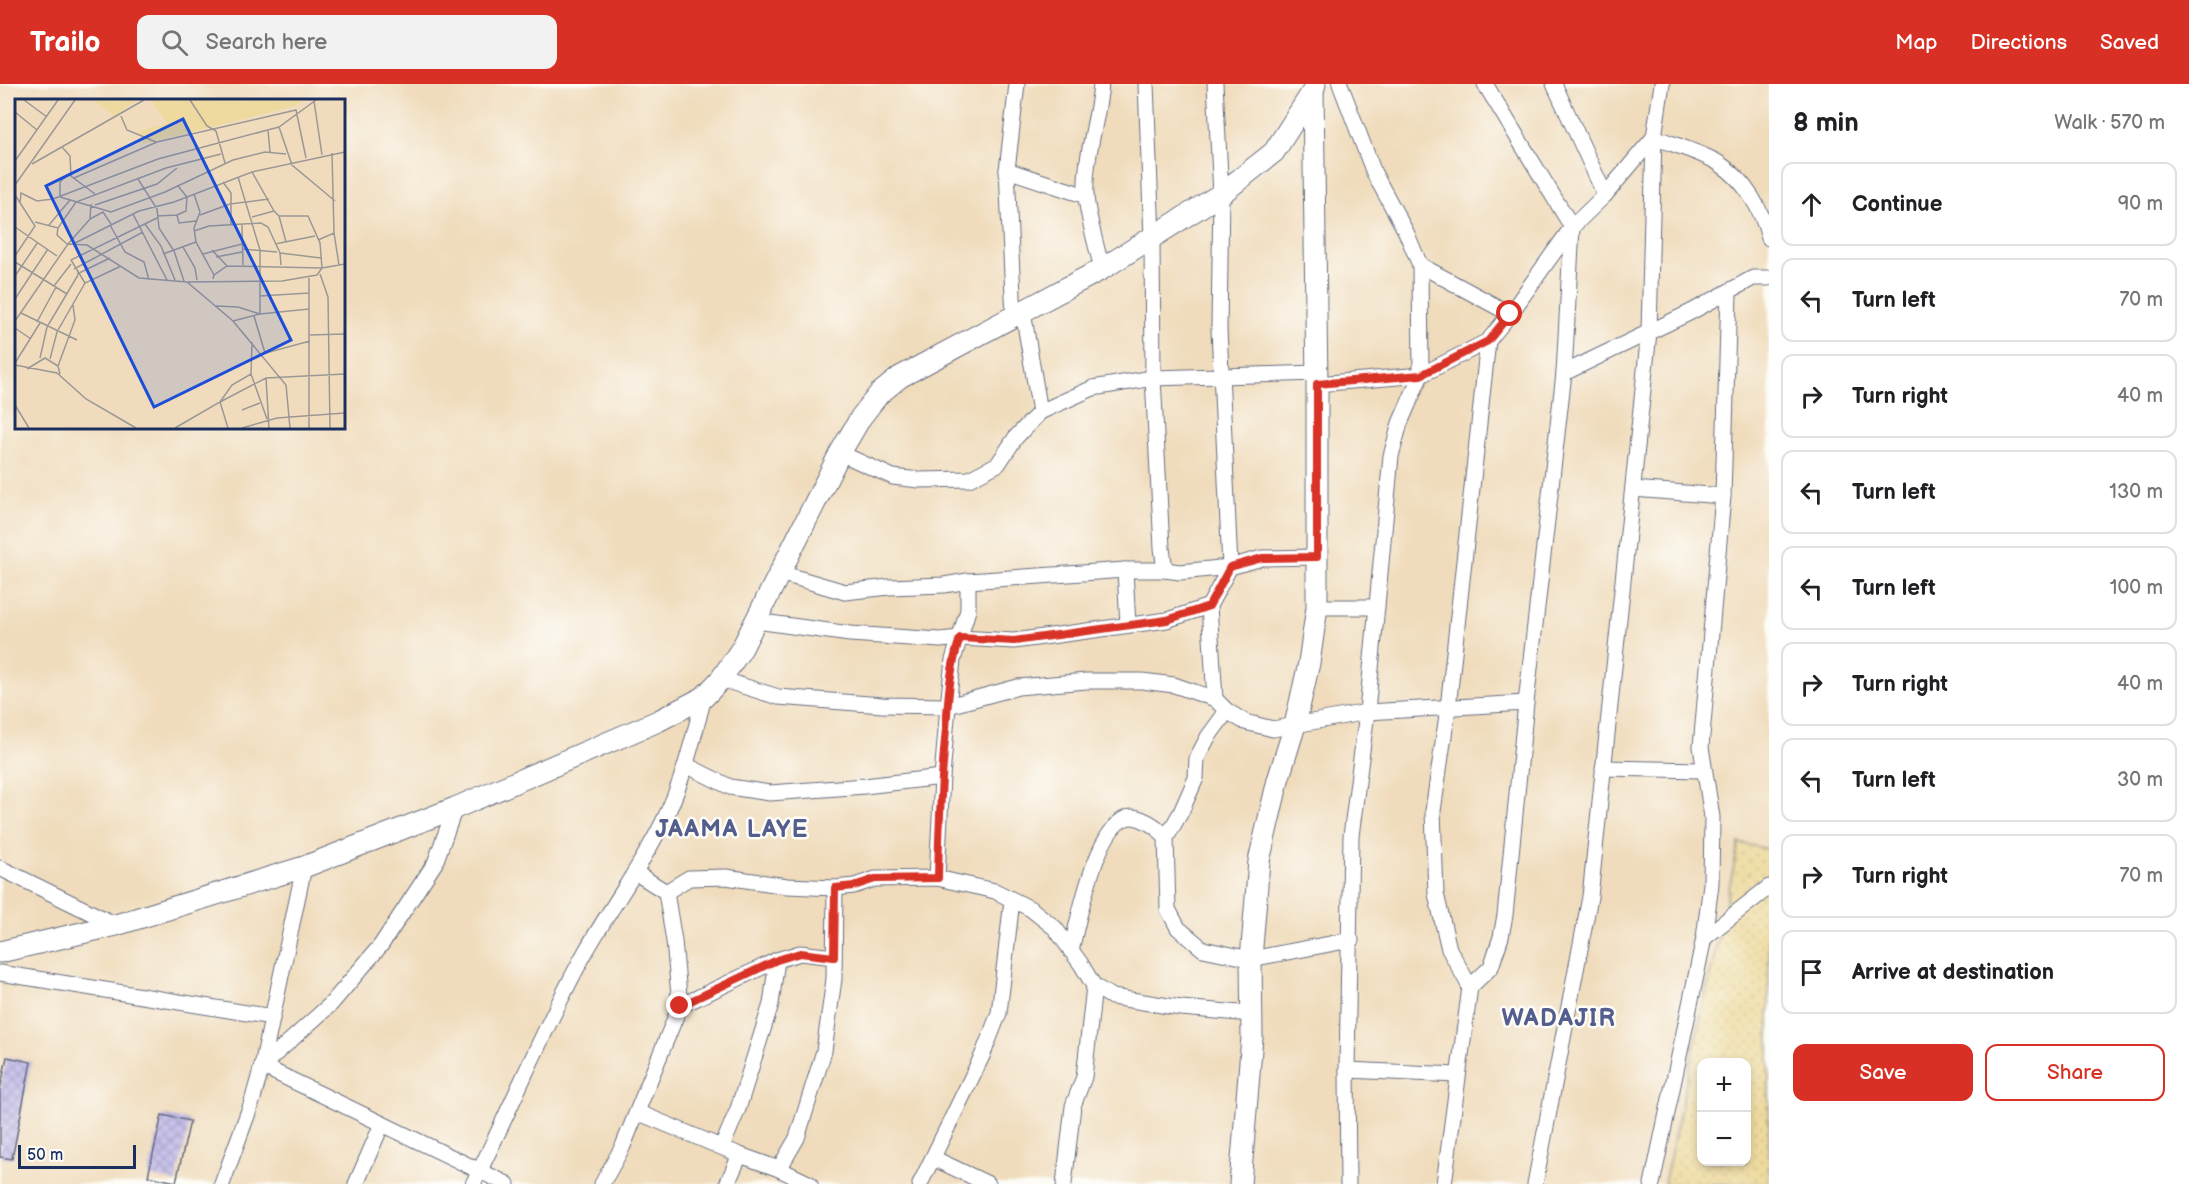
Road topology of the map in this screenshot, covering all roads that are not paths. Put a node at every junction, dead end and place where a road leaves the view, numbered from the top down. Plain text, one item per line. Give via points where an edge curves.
1 (1017, 84) edge
2 (1101, 84) edge
3 (1146, 84) edge
4 (1215, 84) edge
5 (1340, 84) edge
6 (1485, 84) edge
7 (1554, 84) edge
8 (1662, 84) edge
9 (1314, 88) edge
10 (1654, 137) junction
11 (1006, 170) junction
12 (1221, 194) junction
13 (1605, 195) junction
14 (1086, 196) junction
15 (1572, 227) junction
16 (1152, 238) junction
17 (1769, 238) edge
18 (1420, 265) junction
19 (1102, 268) junction
20 (1769, 278) edge
21 (1729, 292) junction
22 (1510, 314) junction
23 (1018, 315) junction
24 (1649, 332) junction
25 (1488, 341) junction
26 (1564, 373) junction
27 (1421, 375) junction
28 (1221, 376) junction
29 (1153, 378) junction
30 (1317, 378) junction
31 (1040, 412) junction
32 (840, 453) junction
33 (1633, 489) junction
34 (1723, 496) junction
35 (1317, 557) junction
36 (1230, 567) junction
37 (1125, 570) junction
38 (1165, 570) junction
39 (780, 573) junction
40 (968, 581) junction
41 (1209, 606) junction
42 (1317, 607) junction
43 (1377, 607) junction
44 (755, 621) junction
45 (1128, 625) junction
46 (960, 638) junction
47 (721, 679) junction
48 (704, 697) junction
49 (1215, 699) junction
50 (1526, 703) junction
51 (948, 706) junction
52 (1448, 708) junction
53 (1227, 711) junction
54 (1367, 712) junction
55 (1295, 725) junction
56 (686, 765) junction
57 (1604, 768) junction
58 (1703, 770) junction
59 (942, 777) junction
60 (455, 808) junction
61 (1166, 838) junction
62 (304, 867) junction
63 (0, 868) edge
64 (636, 873) junction
65 (938, 878) junction
66 (1769, 887) edge
67 (835, 888) junction
68 (666, 892) junction
69 (1012, 900) junction
70 (116, 925) junction
71 (1704, 938) junction
72 (1351, 940) junction
73 (1071, 951) junction
74 (834, 957) junction
75 (0, 959) edge
76 (1251, 959) junction
77 (777, 960) junction
78 (1094, 986) junction
79 (1470, 987) junction
80 (680, 1006) junction
81 (1251, 1014) junction
82 (272, 1017) junction
83 (262, 1066) junction
84 (1347, 1070) junction
85 (1457, 1075) junction
86 (637, 1113) junction
87 (382, 1124) junction
88 (722, 1147) junction
89 (740, 1155) junction
90 (933, 1158) junction
91 (779, 1169) junction
92 (476, 1178) edge
93 (222, 1184) edge
94 (356, 1184) edge
95 (507, 1184) edge
96 (602, 1184) edge
97 (727, 1184) edge
98 (810, 1184) edge
99 (920, 1184) edge
100 (988, 1184) edge
101 (1064, 1184) edge
102 (1240, 1184) edge
103 (1348, 1184) edge
104 (1444, 1184) edge
105 (1535, 1184) edge
106 (1652, 1184) edge

1 - 11 street
2 - 14 street
3 - 16 street
4 - 12 street
5 - 18 street via 1374,173
6 - 15 street
7 - 13 street
8 - 10 street
9 - 12 street via 1274,152
9 - 30 street
10 - 13 street
10 - 17 street via 1720,164 1748,190
10 - 24 street
11 - 14 street
11 - 23 street
12 - 16 street
12 - 28 street
13 - 15 street
14 - 19 street
15 - 22 street
15 - 26 street
16 - 19 street
16 - 29 street
18 - 22 street
18 - 27 street
19 - 23 street
20 - 21 street via 1753,278
21 - 24 street
21 - 34 street
22 - 25 street
23 - 31 street
23 - 32 street via 900,377 879,394
24 - 26 street
24 - 33 street
25 - 27 street
25 - 52 street
26 - 50 street
27 - 30 street
27 - 43 street via 1400,423 1391,456
28 - 29 street
28 - 30 street
28 - 36 street
29 - 31 street via 1093,388
29 - 38 street
30 - 35 street
31 - 32 street via 998,464 969,479 893,477
32 - 39 street
33 - 34 street
33 - 57 street
34 - 58 street via 1701,747
35 - 36 street via 1262,558
35 - 42 street
36 - 38 street
36 - 41 street
37 - 38 street
37 - 40 street
37 - 45 street
39 - 40 street via 845,592
39 - 44 street
40 - 46 street via 968,609
41 - 45 street via 1167,620
41 - 49 street
42 - 43 street
42 - 55 street
43 - 54 street
44 - 46 street via 850,633
44 - 47 street
45 - 46 street via 1014,641
46 - 51 street via 952,660
47 - 48 street
47 - 51 street via 778,697
48 - 56 street
48 - 60 street via 658,721
49 - 51 street via 1174,685 1086,681 1018,687
49 - 53 street
50 - 52 street
50 - 79 street via 1501,937 1491,967
51 - 59 street
52 - 54 street
52 - 79 street via 1433,811 1436,894 1449,949
53 - 55 street via 1245,722 1273,729
53 - 61 street via 1197,758 1196,778
54 - 55 street
54 - 72 street via 1351,836
55 - 76 street via 1259,861
56 - 59 street via 730,787 770,792
56 - 64 street via 664,821
57 - 58 street
57 - 105 street via 1590,897
58 - 71 street via 1712,817 1711,884
59 - 65 street
60 - 62 street
60 - 83 street via 435,862 381,945 331,1004
61 - 73 street via 1146,821 1132,817 1122,820 1112,831 1095,860
61 - 76 street via 1168,909 1178,928 1203,949
62 - 70 street
62 - 82 street
63 - 70 street
64 - 68 street
64 - 92 street via 586,951
65 - 67 street via 875,879
65 - 69 street via 995,891
66 - 71 street
67 - 68 street via 726,877 689,878
67 - 74 street
68 - 80 street
69 - 73 street via 1055,928
69 - 90 street via 999,1012
70 - 75 street
71 - 106 street
72 - 76 street
72 - 84 street
73 - 78 street
74 - 77 street via 800,953
74 - 91 street via 824,1051 797,1138
75 - 82 street
76 - 81 street
77 - 80 street
77 - 88 street via 771,1004
78 - 81 street via 1112,997
78 - 101 street via 1084,1077 1073,1106
79 - 85 street
80 - 86 street
81 - 102 street
82 - 83 street
83 - 87 street
83 - 93 street
84 - 85 street
84 - 103 street
85 - 104 street
86 - 88 street
86 - 96 street
87 - 92 street
87 - 94 street
88 - 89 street
89 - 91 street
89 - 97 street
90 - 99 street
90 - 100 street
91 - 98 street
92 - 95 street

